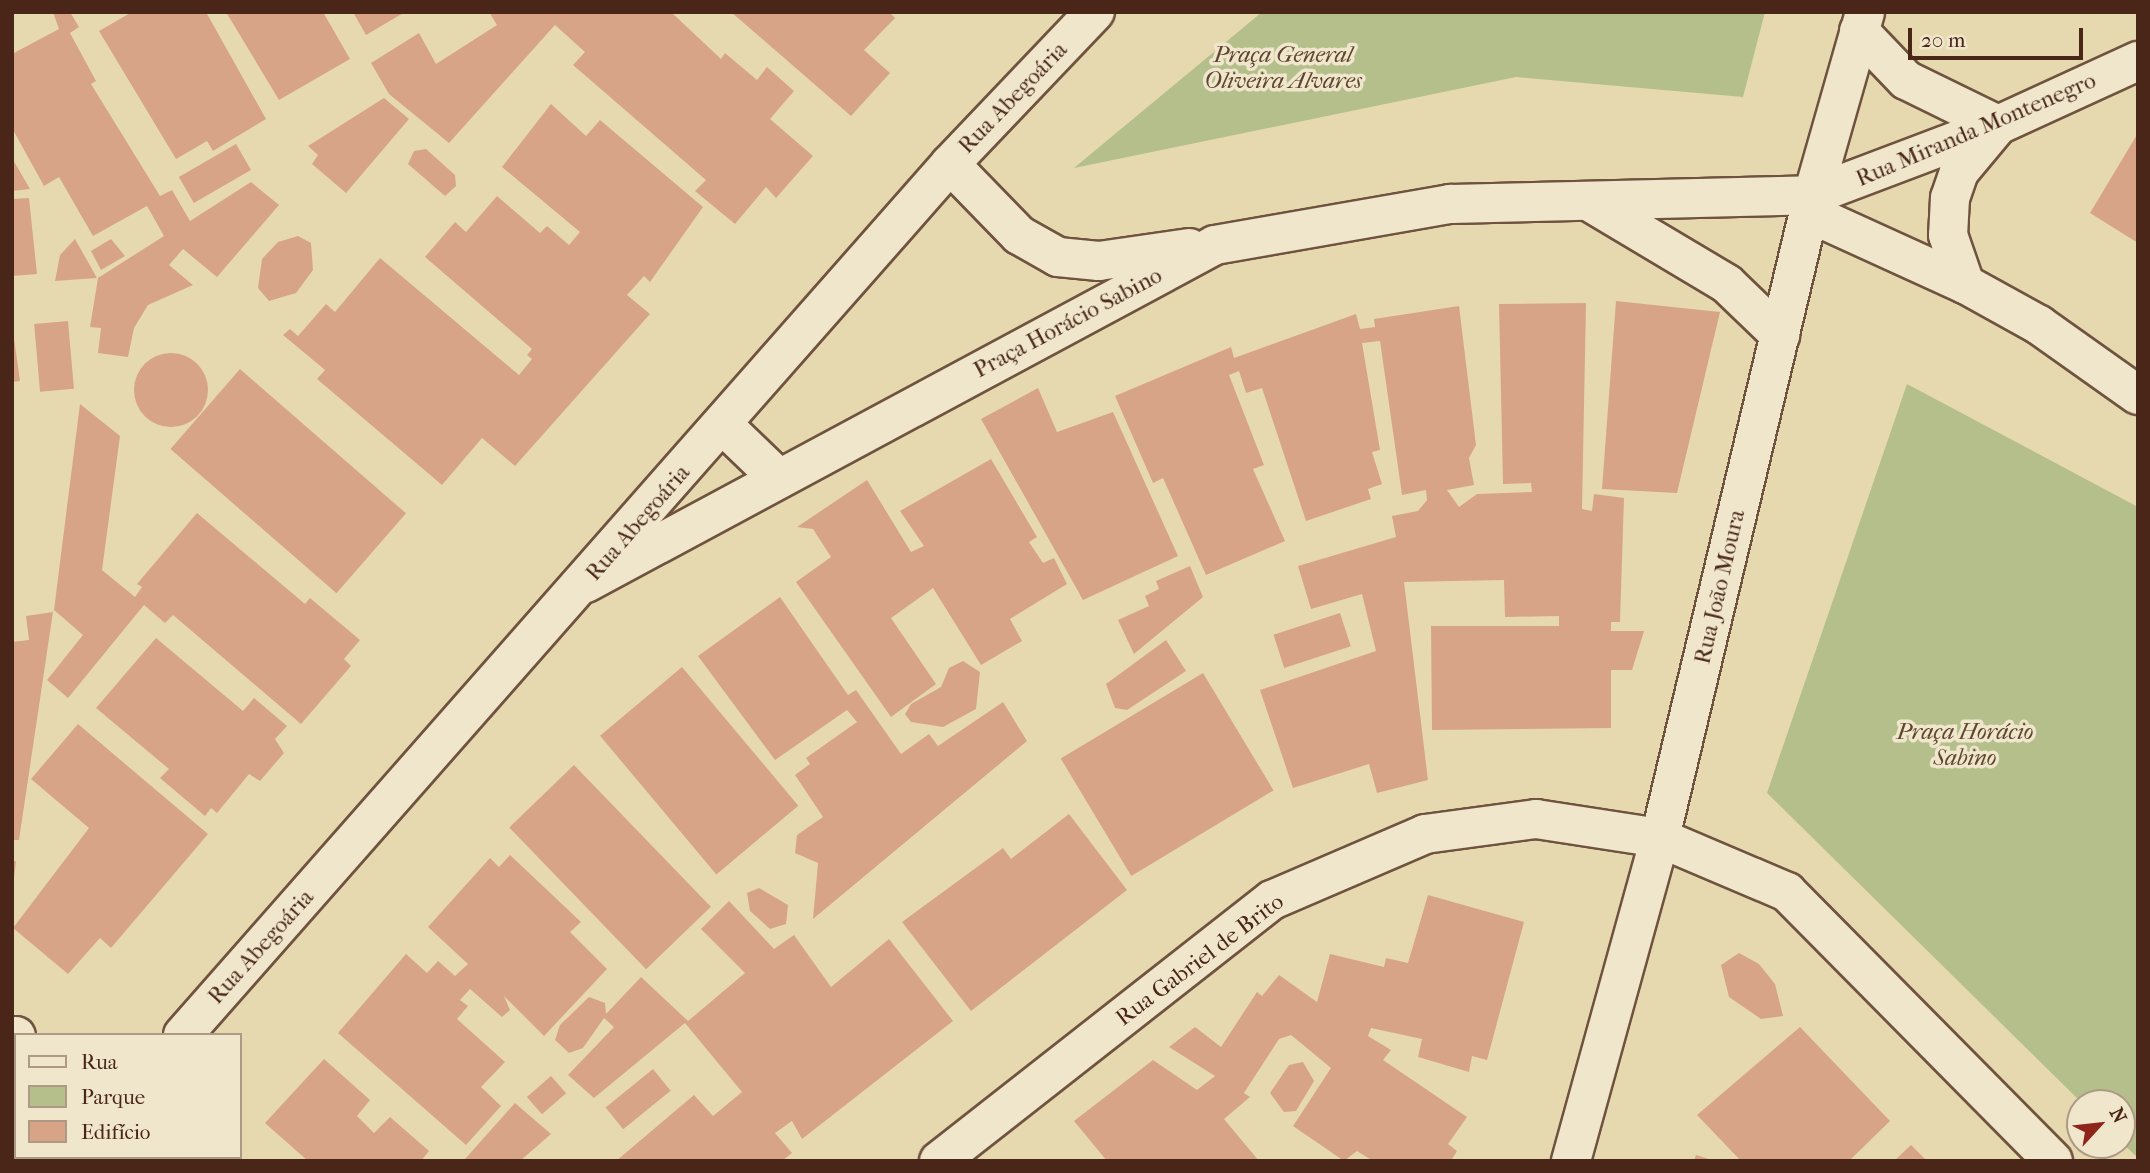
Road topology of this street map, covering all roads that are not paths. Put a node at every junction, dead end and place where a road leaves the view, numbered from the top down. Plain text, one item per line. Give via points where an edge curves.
1 (1095, 12) edge
2 (1862, 21) edge
3 (2138, 61) edge
4 (1998, 125) junction
5 (950, 164) junction
6 (1592, 204) junction
7 (1811, 204) junction
8 (1215, 245) junction
9 (1965, 284) junction
10 (1780, 335) junction
11 (2138, 395) edge
12 (723, 425) junction
13 (776, 477) junction
14 (586, 583) junction
15 (1660, 838) junction
16 (185, 1033) edge
17 (939, 1161) edge
18 (1571, 1161) edge
19 (2053, 1161) edge

1 - 5 street, Rua Abegoária
2 - 4 street via 1906,80
2 - 7 street, Rua João Moura
3 - 4 street, Rua Miranda Montenegro
4 - 7 street, Rua Miranda Montenegro
4 - 9 street via 1959,172 1950,198 1948,234
5 - 8 street via 1019,235 1058,257 1099,261
5 - 12 street, Rua Abegoária
6 - 7 street, Praça Horácio Sabino
6 - 8 street, Praça Horácio Sabino via 1450,204
6 - 10 street via 1727,284
7 - 9 street, Praça Horácio Sabino
7 - 10 street, Rua João Moura
8 - 13 street, Praça Horácio Sabino
9 - 11 street, Praça Horácio Sabino via 2039,325
10 - 15 street, Rua João Moura
12 - 13 street
12 - 14 street, Rua Abegoária
13 - 14 street, Praça Horácio Sabino
14 - 16 street, Rua Abegoária
15 - 17 street, Rua Gabriel de Brito via 1536,820 1425,834 1272,900
15 - 18 street, Rua João Moura
15 - 19 street via 1787,892

